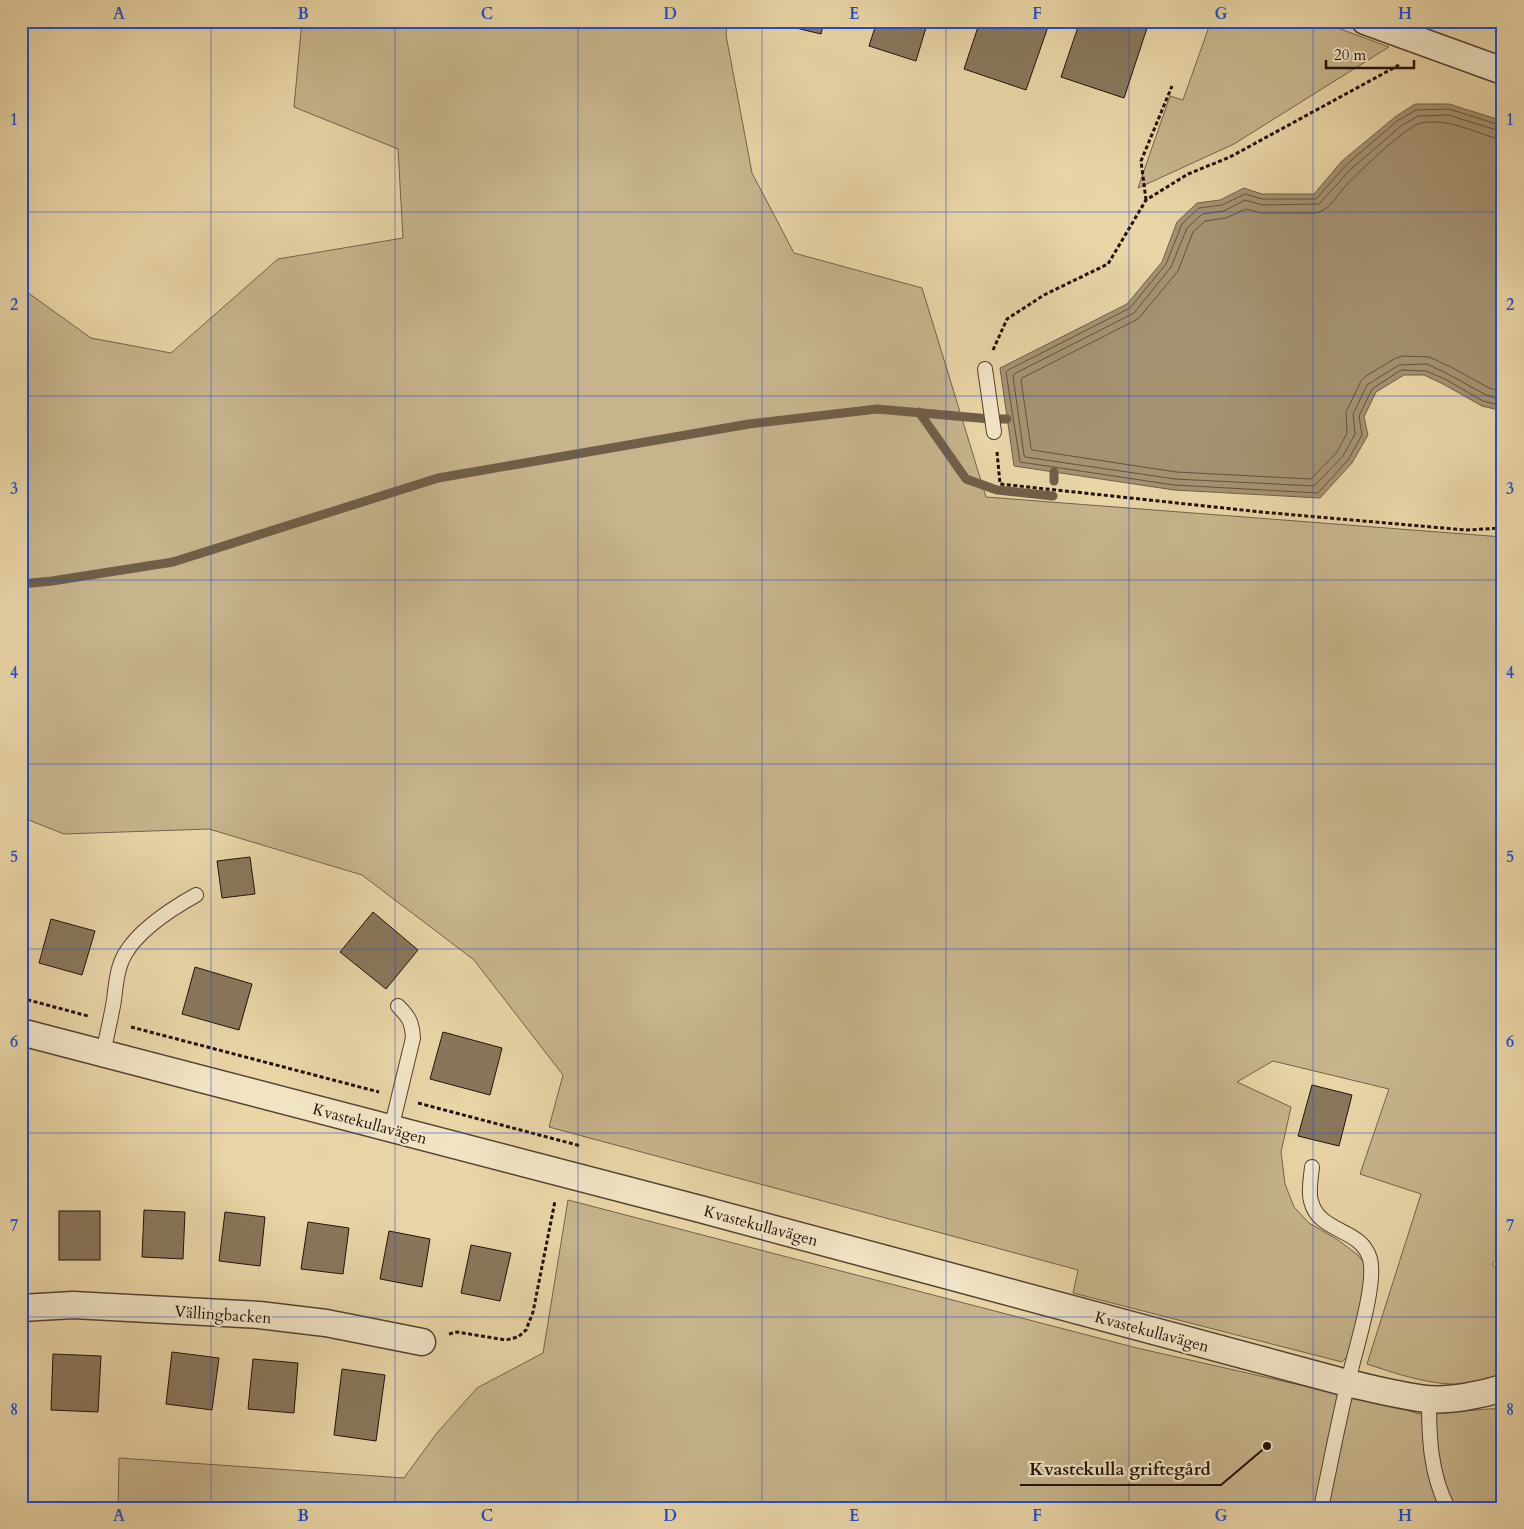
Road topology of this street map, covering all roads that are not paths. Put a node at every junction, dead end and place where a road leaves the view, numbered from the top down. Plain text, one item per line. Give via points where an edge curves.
1 (1364, 21) edge
2 (1503, 71) edge
3 (985, 369) road end
4 (994, 432) road end
5 (196, 895) dead end
6 (398, 1006) dead end
7 (21, 1032) edge
8 (104, 1053) junction
9 (391, 1129) junction
10 (1312, 1167) dead end
11 (21, 1308) edge
12 (422, 1342) road end
13 (1347, 1383) junction
14 (1503, 1388) edge
15 (1429, 1399) junction
16 (1321, 1508) edge
17 (1448, 1508) edge

1 - 2 street
3 - 4 lane
5 - 8 lane via 154,923 124,955
6 - 9 lane via 412,1025 413,1038
7 - 8 street, Kvastekullavägen
8 - 9 street, Kvastekullavägen
9 - 13 street, Kvastekullavägen
10 - 13 lane via 1310,1200 1317,1215 1330,1227 1364,1244 1371,1260 1371,1288
11 - 12 street, Vällingbacken via 73,1305 259,1316 326,1323
13 - 15 street, Kvastekullavägen
13 - 16 lane
14 - 15 street, Kvastekullavägen via 1464,1397
15 - 17 lane via 1434,1473

